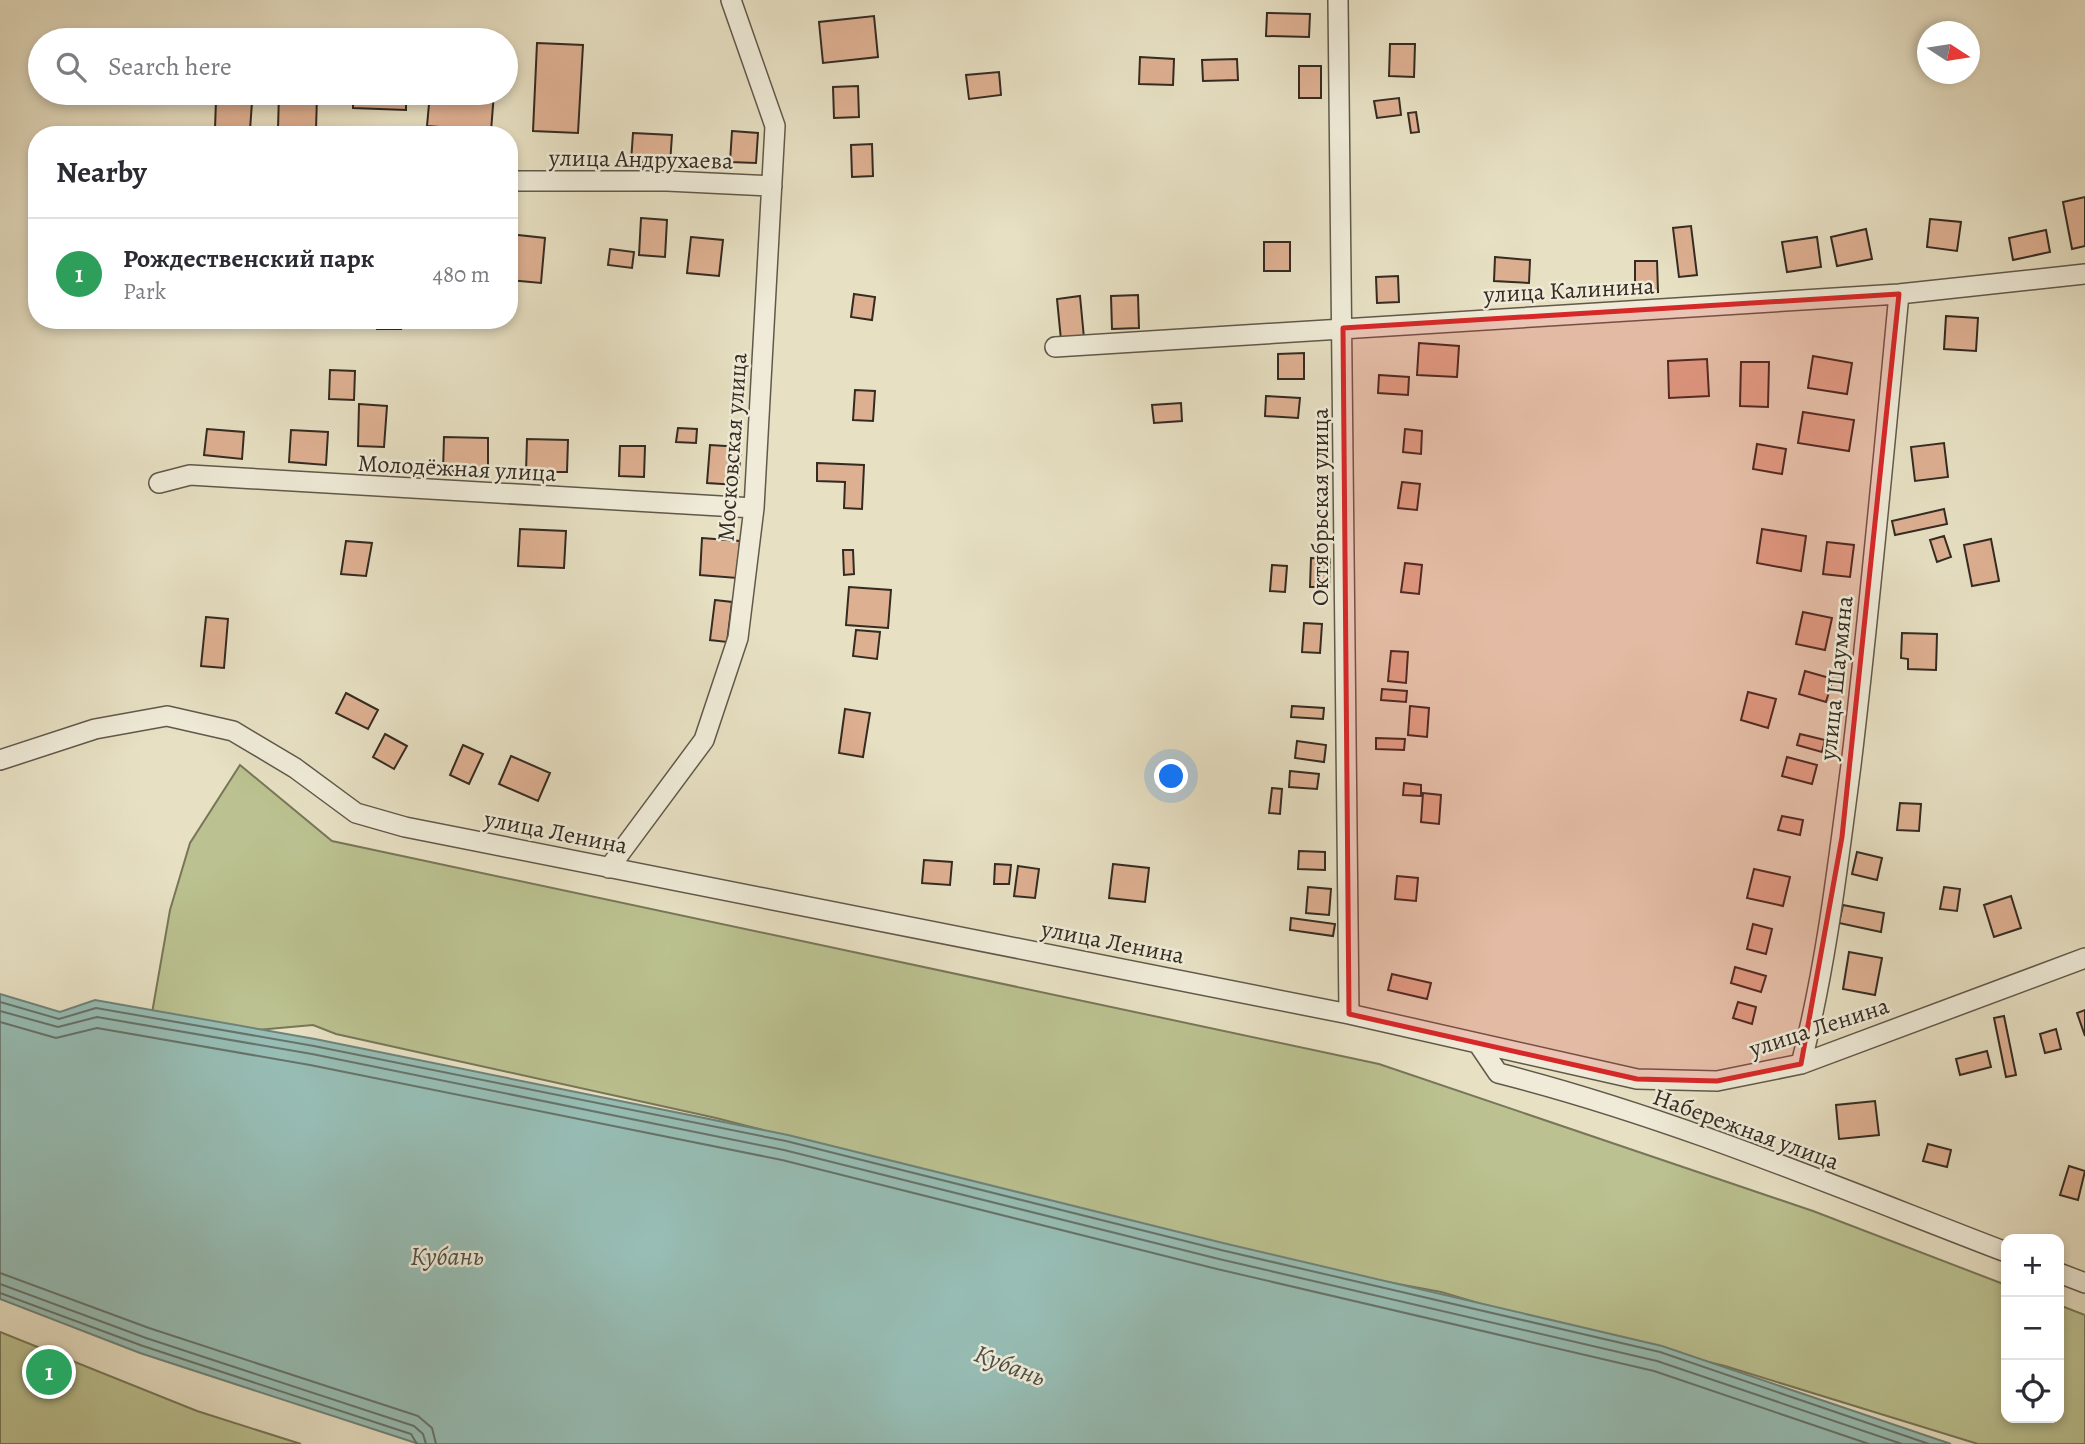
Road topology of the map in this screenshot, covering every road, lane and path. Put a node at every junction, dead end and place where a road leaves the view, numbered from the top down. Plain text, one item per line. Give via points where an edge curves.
1 (731, 0) edge
2 (1338, 0) edge
3 (518, 181) edge
4 (772, 186) junction
5 (2085, 274) edge
6 (1899, 294) junction
7 (1343, 328) junction
8 (1055, 347) dead end
9 (159, 483) dead end
10 (754, 508) junction
11 (0, 760) edge
12 (609, 868) junction
13 (2085, 958) edge
14 (1349, 1014) junction
15 (1479, 1045) junction
16 (1801, 1064) junction
17 (2001, 1250) edge
18 (2064, 1275) edge
19 (2085, 1283) edge

1 - 4 street, Московская улица via 775,126
2 - 7 street, Октябрьская улица
3 - 4 street, улица Андрухаева
4 - 10 street, Московская улица
5 - 6 street, улица Калинина
6 - 7 street, улица Калинина
6 - 16 street, улица Шаумяна via 1842,836
7 - 8 street, улица Калинина
7 - 14 street, Октябрьская улица
9 - 10 street, Молодёжная улица via 190,475
10 - 12 street, Московская улица via 738,638 704,740
11 - 12 street, улица Ленина via 95,729 167,716 233,731 295,768 355,813
12 - 14 street, улица Ленина
13 - 16 street, улица Ленина
14 - 15 street, улица Ленина
15 - 16 street, улица Ленина via 1637,1079 1717,1082
15 - 17 street, Набережная улица via 1498,1073 1721,1143
18 - 19 street

